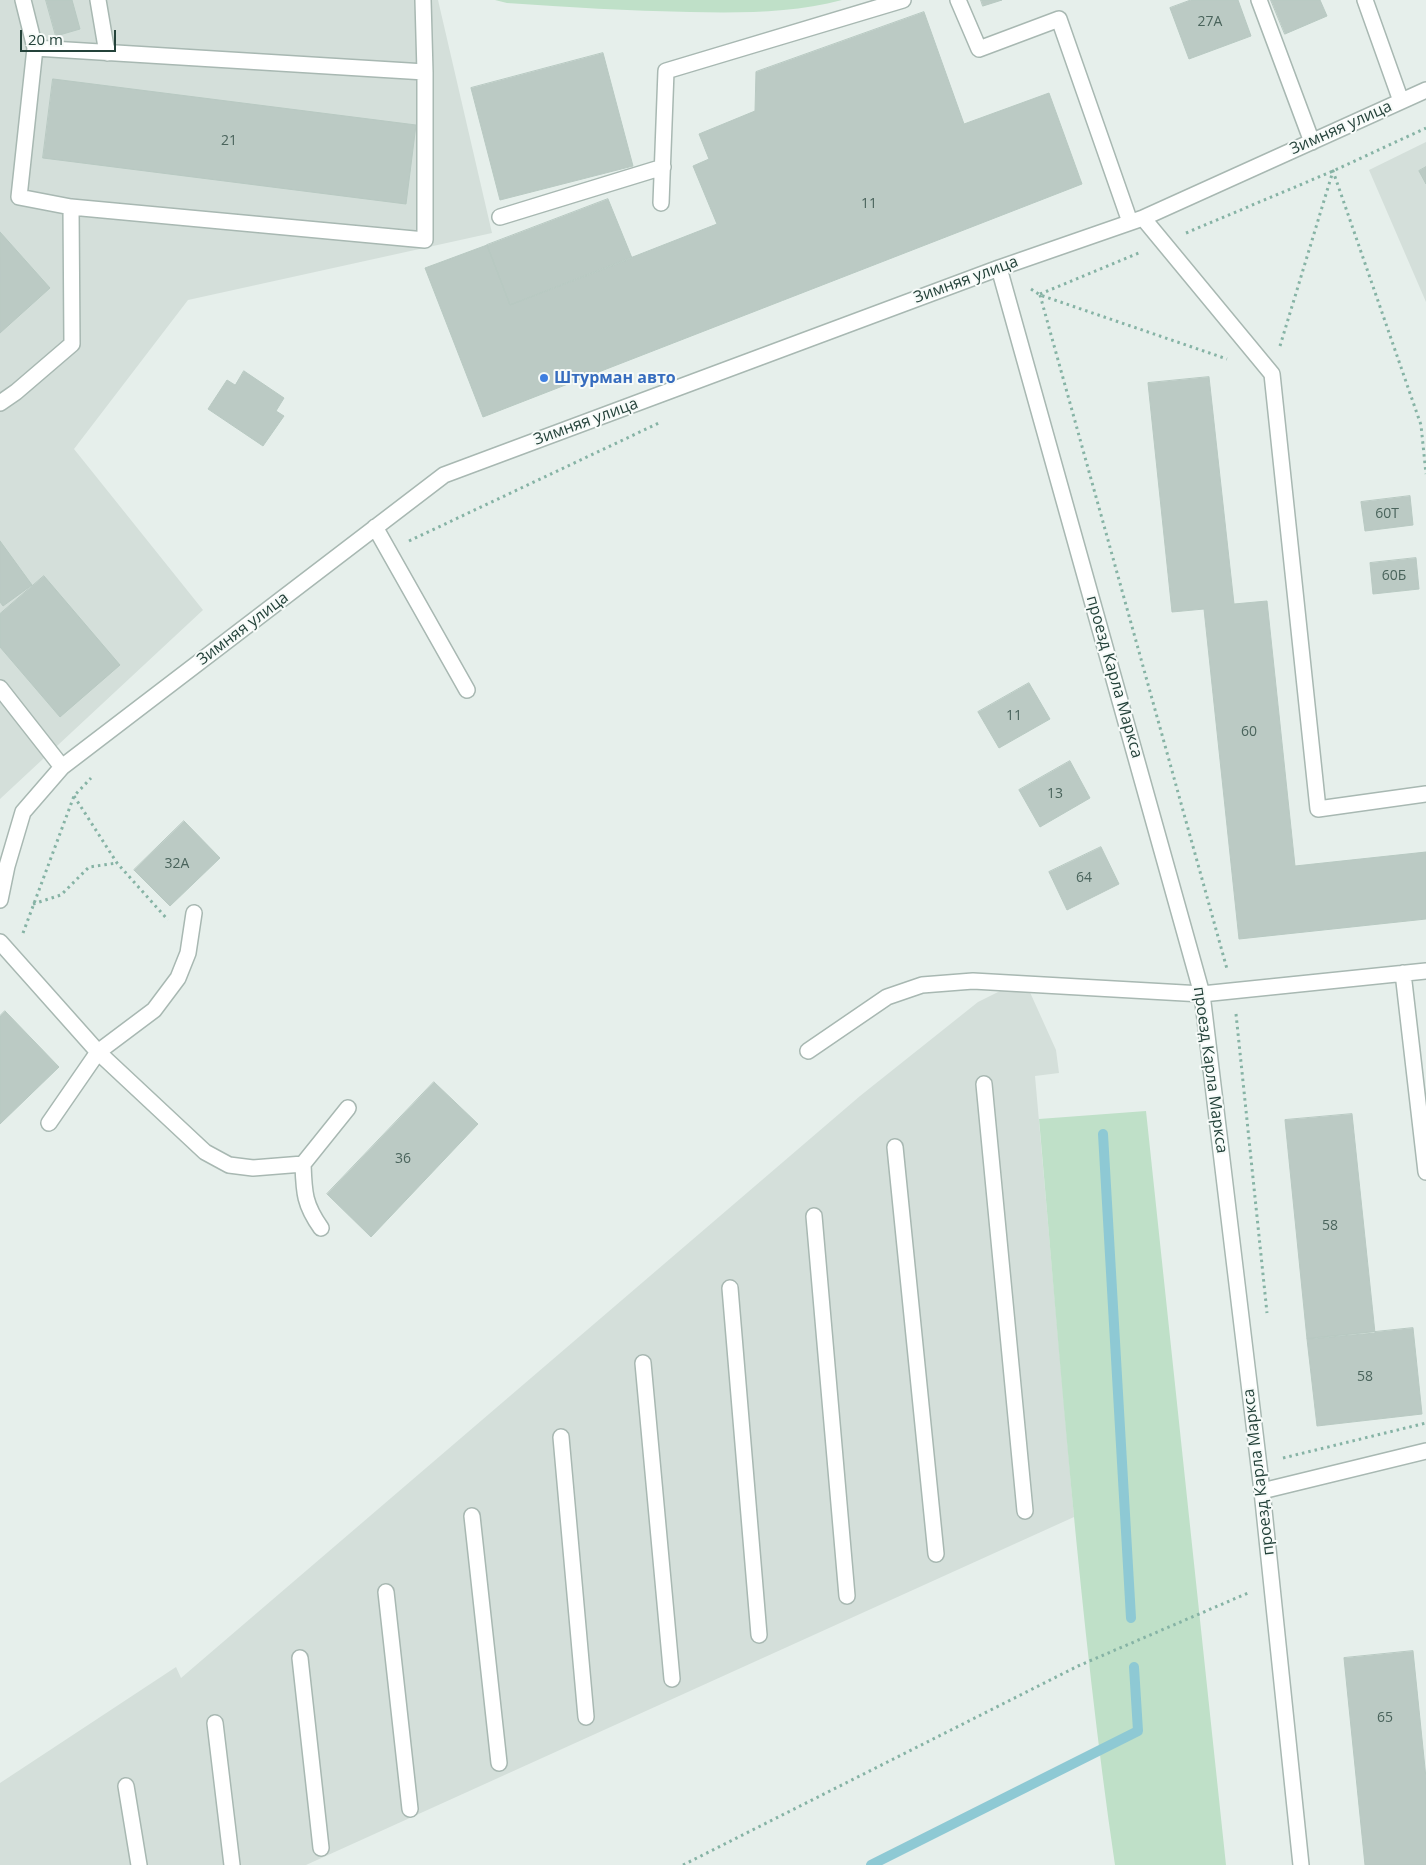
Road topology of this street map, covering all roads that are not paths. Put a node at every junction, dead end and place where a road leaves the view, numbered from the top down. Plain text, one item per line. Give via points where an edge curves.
1 (24, 0) edge
2 (98, 0) edge
3 (423, 0) edge
4 (903, 0) edge
5 (958, 0) edge
6 (1259, 0) edge
7 (1366, 0) edge
8 (35, 48) junction
9 (107, 53) junction
10 (425, 72) junction
11 (1426, 90) edge
12 (1401, 101) junction
13 (1312, 142) junction
14 (663, 167) junction
15 (662, 203) dead end
16 (71, 208) junction
17 (500, 217) dead end
18 (1136, 220) junction
19 (999, 268) junction
20 (0, 403) edge
21 (375, 528) junction
22 (0, 688) edge
23 (467, 690) dead end
24 (62, 767) junction
25 (1426, 794) edge
26 (3, 866) edge
27 (0, 900) edge
28 (194, 913) dead end
29 (0, 942) edge
30 (1426, 971) edge
31 (1403, 973) junction
32 (1202, 994) junction
33 (808, 1051) dead end
34 (98, 1052) junction
35 (984, 1084) dead end
36 (348, 1108) dead end
37 (49, 1123) dead end
38 (895, 1147) dead end
39 (303, 1164) junction
40 (1426, 1172) edge
41 (814, 1216) dead end
42 (321, 1228) dead end
43 (730, 1288) dead end
44 (643, 1363) dead end
45 (561, 1437) dead end
46 (1426, 1451) edge
47 (1262, 1491) junction
48 (1025, 1511) dead end
49 (472, 1516) dead end
50 (936, 1554) dead end
51 (386, 1592) dead end
52 (847, 1596) dead end
53 (759, 1634) dead end
54 (300, 1658) dead end
55 (672, 1679) dead end
56 (586, 1717) dead end
57 (215, 1723) dead end
58 (499, 1763) dead end
59 (126, 1786) dead end
60 (410, 1809) dead end
61 (321, 1848) dead end
62 (140, 1865) edge
63 (232, 1865) edge
64 (1301, 1865) edge

1 - 8 street
2 - 9 street
3 - 10 street
4 - 14 street via 666,72
5 - 18 street via 978,49 1059,19
6 - 13 street
7 - 12 street
8 - 9 street
8 - 16 street via 20,197
9 - 10 street
10 - 16 street via 425,240
11 - 12 street, Зимняя улица
12 - 13 street, Зимняя улица
13 - 18 street, Зимняя улица
14 - 15 street
14 - 17 street
16 - 20 street via 72,344
18 - 19 street, Зимняя улица
18 - 25 street via 1164,243 1272,374 1318,809
19 - 21 street, Зимняя улица via 444,475
19 - 32 street, проезд Карла Маркса
21 - 23 street
21 - 24 street, Зимняя улица
22 - 24 street
24 - 26 street, Зимняя улица via 23,812
26 - 27 street, Зимняя улица
28 - 34 street via 188,953 178,978 154,1010
29 - 34 street
30 - 31 street
31 - 32 street
31 - 40 street
32 - 33 street via 974,981 922,985 887,997
32 - 47 street, проезд Карла Маркса
34 - 37 street
34 - 39 street via 205,1152 229,1165 253,1168
35 - 48 street
36 - 39 street
38 - 50 street
39 - 42 street via 304,1196
41 - 52 street
43 - 53 street
44 - 55 street
45 - 56 street
46 - 47 street
47 - 64 street, проезд Карла Маркса
49 - 58 street
51 - 60 street
54 - 61 street
57 - 63 street
59 - 62 street

